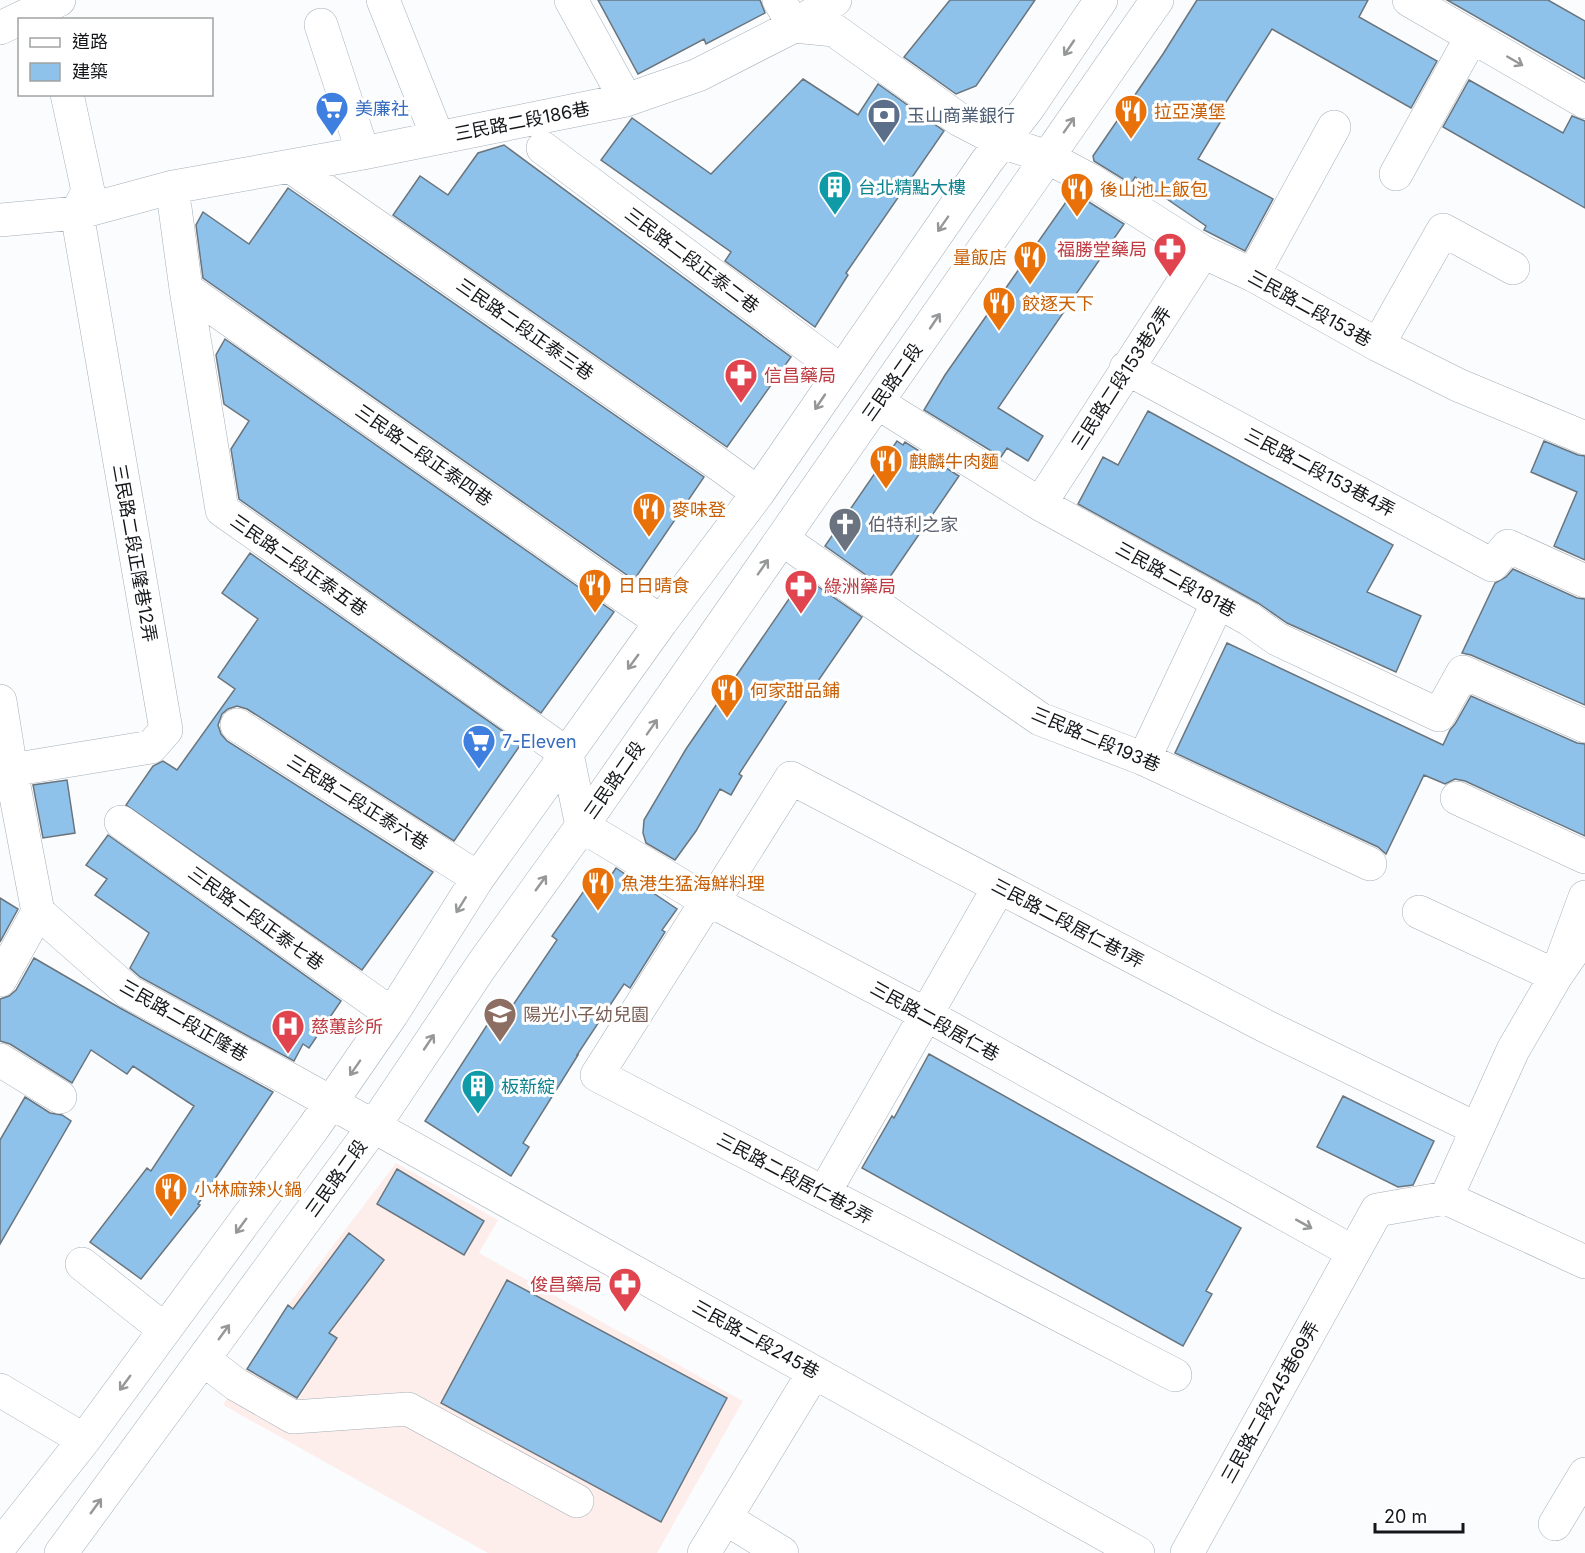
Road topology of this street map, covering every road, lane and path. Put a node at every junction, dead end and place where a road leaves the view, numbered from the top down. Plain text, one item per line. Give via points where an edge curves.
1 (383, 0) edge
2 (571, 0) edge
3 (835, 0) edge
4 (1101, 0) edge
5 (1157, 0) edge
6 (1409, 0) edge
7 (42, 10) edge
8 (787, 13) edge
9 (23, 18) edge
10 (18, 20) edge
11 (321, 25) dead end
12 (0, 28) edge
13 (1472, 36) junction
14 (67, 96) edge
15 (626, 100) junction
16 (1585, 102) edge
17 (1334, 127) dead end
18 (438, 138) junction
19 (1002, 142) junction
20 (543, 148) dead end
21 (363, 153) junction
22 (1047, 157) junction
23 (290, 166) junction
24 (1396, 174) dead end
25 (176, 208) dead end
26 (77, 213) junction
27 (0, 220) edge
28 (1203, 252) junction
29 (1513, 268) dead end
30 (1253, 274) junction
31 (186, 289) junction
32 (1378, 345) junction
33 (1126, 368) junction
34 (842, 371) junction
35 (878, 403) junction
36 (1585, 436) edge
37 (758, 493) junction
38 (1040, 504) junction
39 (782, 539) junction
40 (1585, 581) edge
41 (1218, 602) junction
42 (661, 622) junction
43 (0, 701) edge
44 (237, 725) dead end
45 (1585, 726) edge
46 (567, 754) junction
47 (1144, 759) junction
48 (10, 770) junction
49 (1457, 798) dead end
50 (120, 822) dead end
51 (582, 826) junction
52 (1585, 857) edge
53 (1371, 864) dead end
54 (478, 878) junction
55 (999, 887) junction
56 (1585, 897) edge
57 (710, 901) junction
58 (38, 912) junction
59 (1419, 912) dead end
60 (1585, 934) edge
61 (1556, 976) junction
62 (0, 980) edge
63 (392, 1014) junction
64 (927, 1015) junction
65 (0, 1060) edge
66 (60, 1097) dead end
67 (331, 1102) junction
68 (374, 1126) junction
69 (1477, 1129) junction
70 (824, 1193) junction
71 (1446, 1198) junction
72 (1353, 1252) junction
73 (1585, 1262) edge
74 (82, 1264) dead end
75 (165, 1329) junction
76 (204, 1360) junction
77 (814, 1372) junction
78 (1175, 1375) dead end
79 (0, 1390) edge
80 (84, 1440) junction
81 (1585, 1474) edge
82 (577, 1501) dead end
83 (726, 1518) junction
84 (1555, 1524) dead end
85 (0, 1546) edge
86 (1133, 1552) edge
87 (61, 1553) edge
88 (704, 1553) edge
89 (782, 1553) edge
90 (1187, 1553) edge

1 - 18 street
2 - 15 street
3 - 8 street, 三民路二段186巷
4 -> 19 street
22 -> 5 street, 三民路二段
6 - 13 street
7 - 9 street
8 - 15 street, 三民路二段186巷 via 698,75
8 - 19 street via 834,30 960,120
10 - 12 street
11 - 21 street
13 -> 16 street
13 - 24 street
14 - 26 street via 88,191
15 - 18 street, 三民路二段186巷
17 - 30 street
18 - 21 street, 三民路二段186巷
19 - 22 street, 三民路二段153巷
19 -> 34 street
20 - 34 street, 三民路二段正泰二巷
21 - 23 street, 三民路二段186巷
22 - 28 street, 三民路二段153巷
35 -> 22 street, 三民路二段
23 - 26 street, 三民路二段186巷 via 173,187
23 - 37 street, 三民路二段正泰三巷
25 - 31 street, 三民路二段正泰五巷
26 - 27 street, 三民路二段186巷
26 - 48 street, 三民路二段正隆巷12弄 via 165,730 151,747
28 - 30 street, 三民路二段153巷
28 - 33 street, 三民路二段153巷2弄
29 - 32 street via 1443,230
30 - 32 street, 三民路二段153巷
31 - 42 street, 三民路二段正泰四巷
31 - 46 street, 三民路二段正泰五巷 via 222,510
32 - 36 street, 三民路二段153巷 via 1458,385
33 - 38 street, 三民路二段153巷2弄
33 - 40 street, 三民路二段153巷4弄 via 1492,565 1508,546
34 -> 37 street
35 - 38 street, 三民路二段181巷
35 - 39 street, 三民路二段
37 - 42 street
38 - 41 street, 三民路二段181巷
39 - 47 street, 三民路二段193巷 via 1040,719
51 -> 39 street, 三民路二段
41 - 45 street, 三民路二段181巷 via 1277,639 1438,715 1463,672
41 - 47 street
42 -> 46 street
43 - 48 street
44 - 54 street, 三民路二段正泰六巷
46 - 51 street
46 - 54 street
47 - 53 street, 三民路二段193巷
48 - 58 street
49 - 52 street
50 - 63 street, 三民路二段正泰七巷
51 - 57 street, 三民路二段居仁巷
68 -> 51 street, 三民路二段
54 -> 63 street
55 - 57 street, 三民路二段居仁巷1弄 via 791,778
55 - 64 street
55 - 69 street, 三民路二段居仁巷1弄 via 1265,1026
56 - 61 street
57 - 64 street, 三民路二段居仁巷
57 - 70 street, 三民路二段居仁巷2弄 via 597,1075
58 - 62 street
58 - 67 street, 三民路二段正隆巷 via 129,992
59 - 61 street
60 - 61 street
61 - 69 street via 1513,1050
63 -> 67 street
64 - 70 street
64 -> 72 street, 三民路二段居仁巷
65 - 66 street
67 - 68 street, 三民路二段正隆巷
67 -> 75 street
76 -> 68 street, 三民路二段
68 - 77 street, 三民路二段245巷
69 - 71 street
70 - 78 street, 三民路二段居仁巷2弄
71 - 72 street, 三民路二段245巷69弄 via 1377,1210
71 - 73 street
72 - 90 street, 三民路二段245巷69弄
74 - 75 street
75 -> 80 street
76 - 82 street via 237,1385 293,1417 408,1409
87 -> 76 street, 三民路二段
77 - 83 street
77 - 86 street, 三民路二段245巷
79 - 80 street
80 - 85 street
81 - 84 street
83 - 88 street
83 - 89 street

